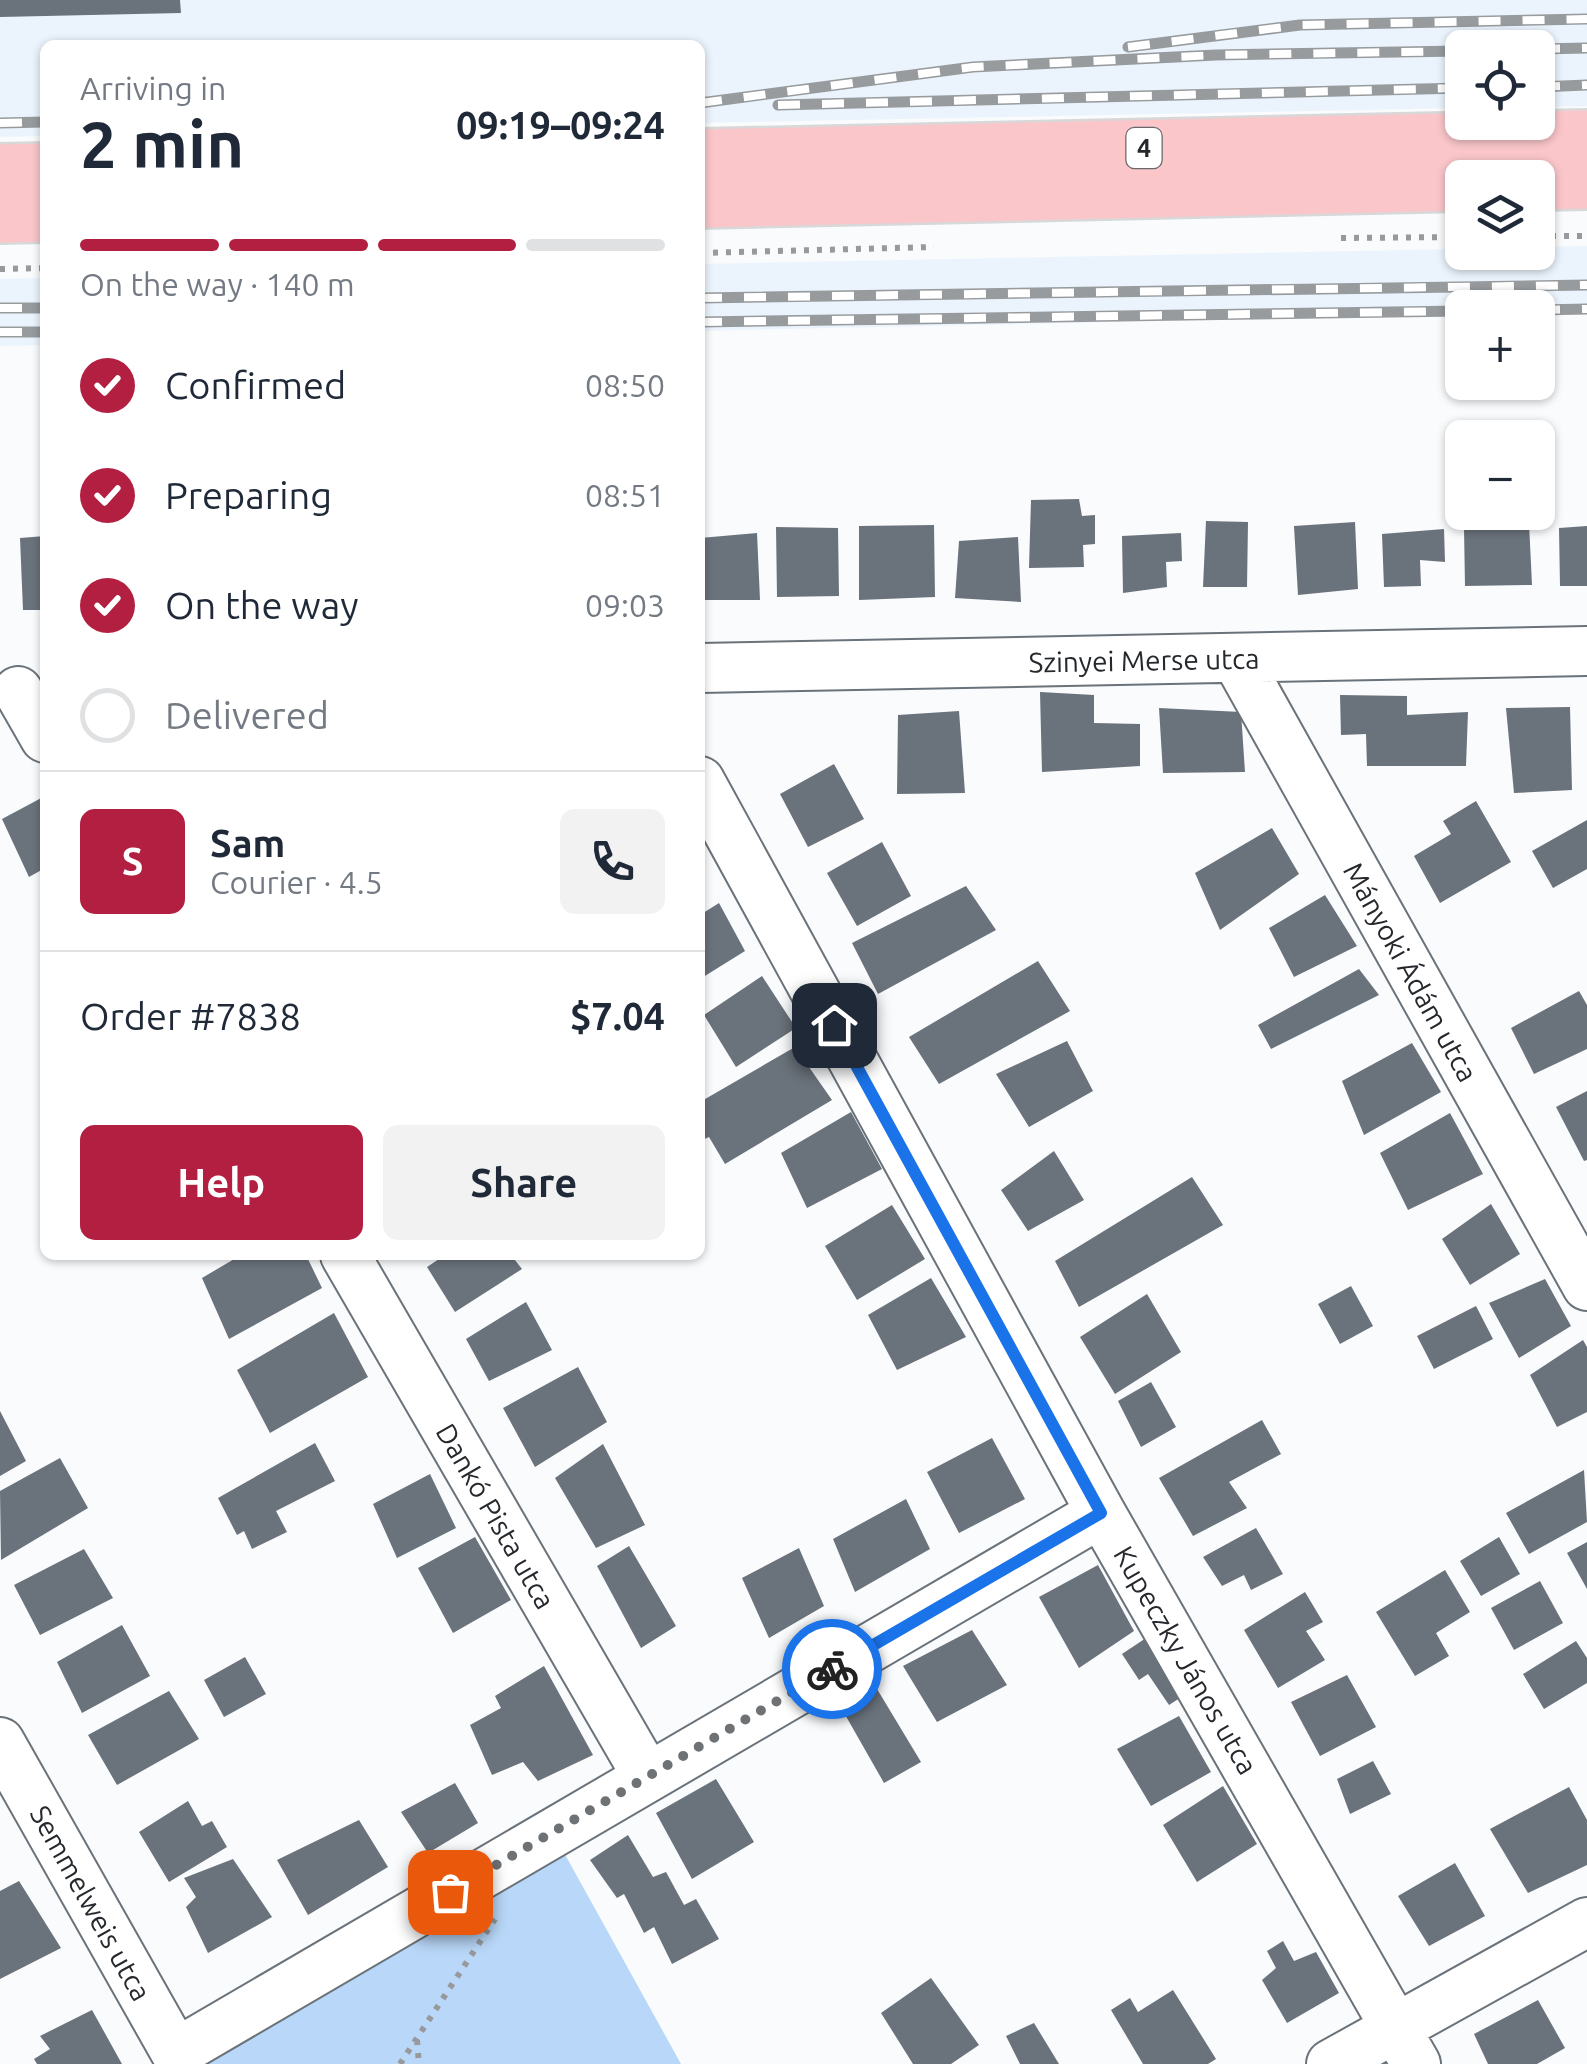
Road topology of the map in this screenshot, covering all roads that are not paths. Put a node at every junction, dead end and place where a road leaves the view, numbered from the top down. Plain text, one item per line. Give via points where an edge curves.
1 (1587, 138) edge
2 (705, 157) edge
3 (40, 171) edge
4 (0, 172) edge
5 (1587, 181) edge
6 (1555, 182) edge
7 (1445, 183) edge
8 (705, 200) edge
9 (0, 214) edge
10 (40, 214) edge
11 (1587, 652) edge
12 (1236, 658) junction
13 (705, 668) edge
14 (21, 691) edge
15 (40, 728) edge
16 (705, 790) edge
17 (348, 1260) edge
18 (1587, 1286) edge
19 (1101, 1513) junction
20 (0, 1742) edge
21 (647, 1776) junction
22 (1587, 1922) edge
23 (1406, 2045) edge
24 (179, 2059) edge
25 (1331, 2064) edge

1 - 2 main road, 4
3 - 4 main road
5 - 6 main road
7 - 8 main road, 4
9 - 10 main road
11 - 12 street, Szinyei Merse utca
12 - 13 street, Szinyei Merse utca
12 - 18 street, Mányoki Ádám utca
14 - 15 street
16 - 19 street, Kupeczky János utca
17 - 21 street, Dankó Pista utca
19 - 21 street
19 - 23 street, Kupeczky János utca
20 - 24 street, Semmelweis utca
21 - 24 street
22 - 23 street
23 - 25 street

